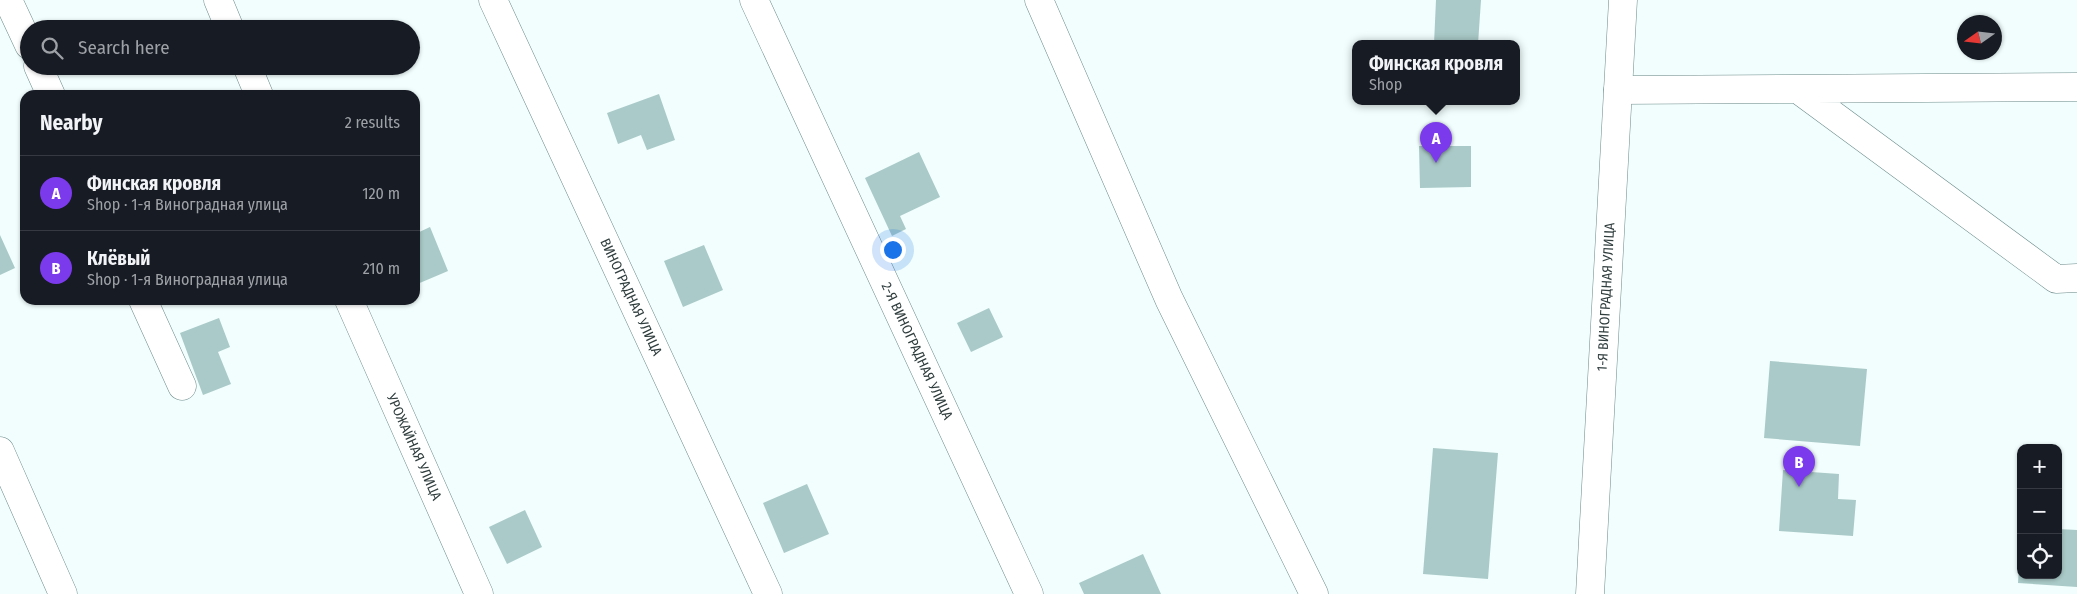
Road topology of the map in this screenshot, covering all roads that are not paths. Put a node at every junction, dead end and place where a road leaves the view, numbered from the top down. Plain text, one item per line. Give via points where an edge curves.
1 (8, 0) edge
2 (218, 0) edge
3 (493, 0) edge
4 (754, 0) edge
5 (1039, 0) edge
6 (1622, 0) edge
7 (226, 20) edge
8 (20, 26) edge
9 (42, 75) edge
10 (251, 75) edge
11 (2077, 87) edge
12 (49, 90) edge
13 (258, 90) edge
14 (1618, 90) junction
15 (1799, 90) junction
16 (2077, 278) edge
17 (145, 305) edge
18 (351, 305) edge
19 (182, 386) dead end
20 (0, 451) edge
21 (63, 594) edge
22 (480, 594) edge
23 (768, 594) edge
24 (1029, 594) edge
25 (1314, 594) edge
26 (1590, 594) edge

1 - 8 street
2 - 7 street
3 - 23 street, ВИНОГРАДНАЯ УЛИЦА
4 - 24 street, 2-Я ВИНОГРАДНАЯ УЛИЦА
5 - 25 street via 1169,298
6 - 14 street, 1-Я ВИНОГРАДНАЯ УЛИЦА
9 - 12 street
10 - 13 street
11 - 15 street
14 - 15 street
14 - 26 street, 1-Я ВИНОГРАДНАЯ УЛИЦА
15 - 16 street via 2056,278
17 - 19 street
18 - 22 street, УРОЖАЙНАЯ УЛИЦА
20 - 21 street

